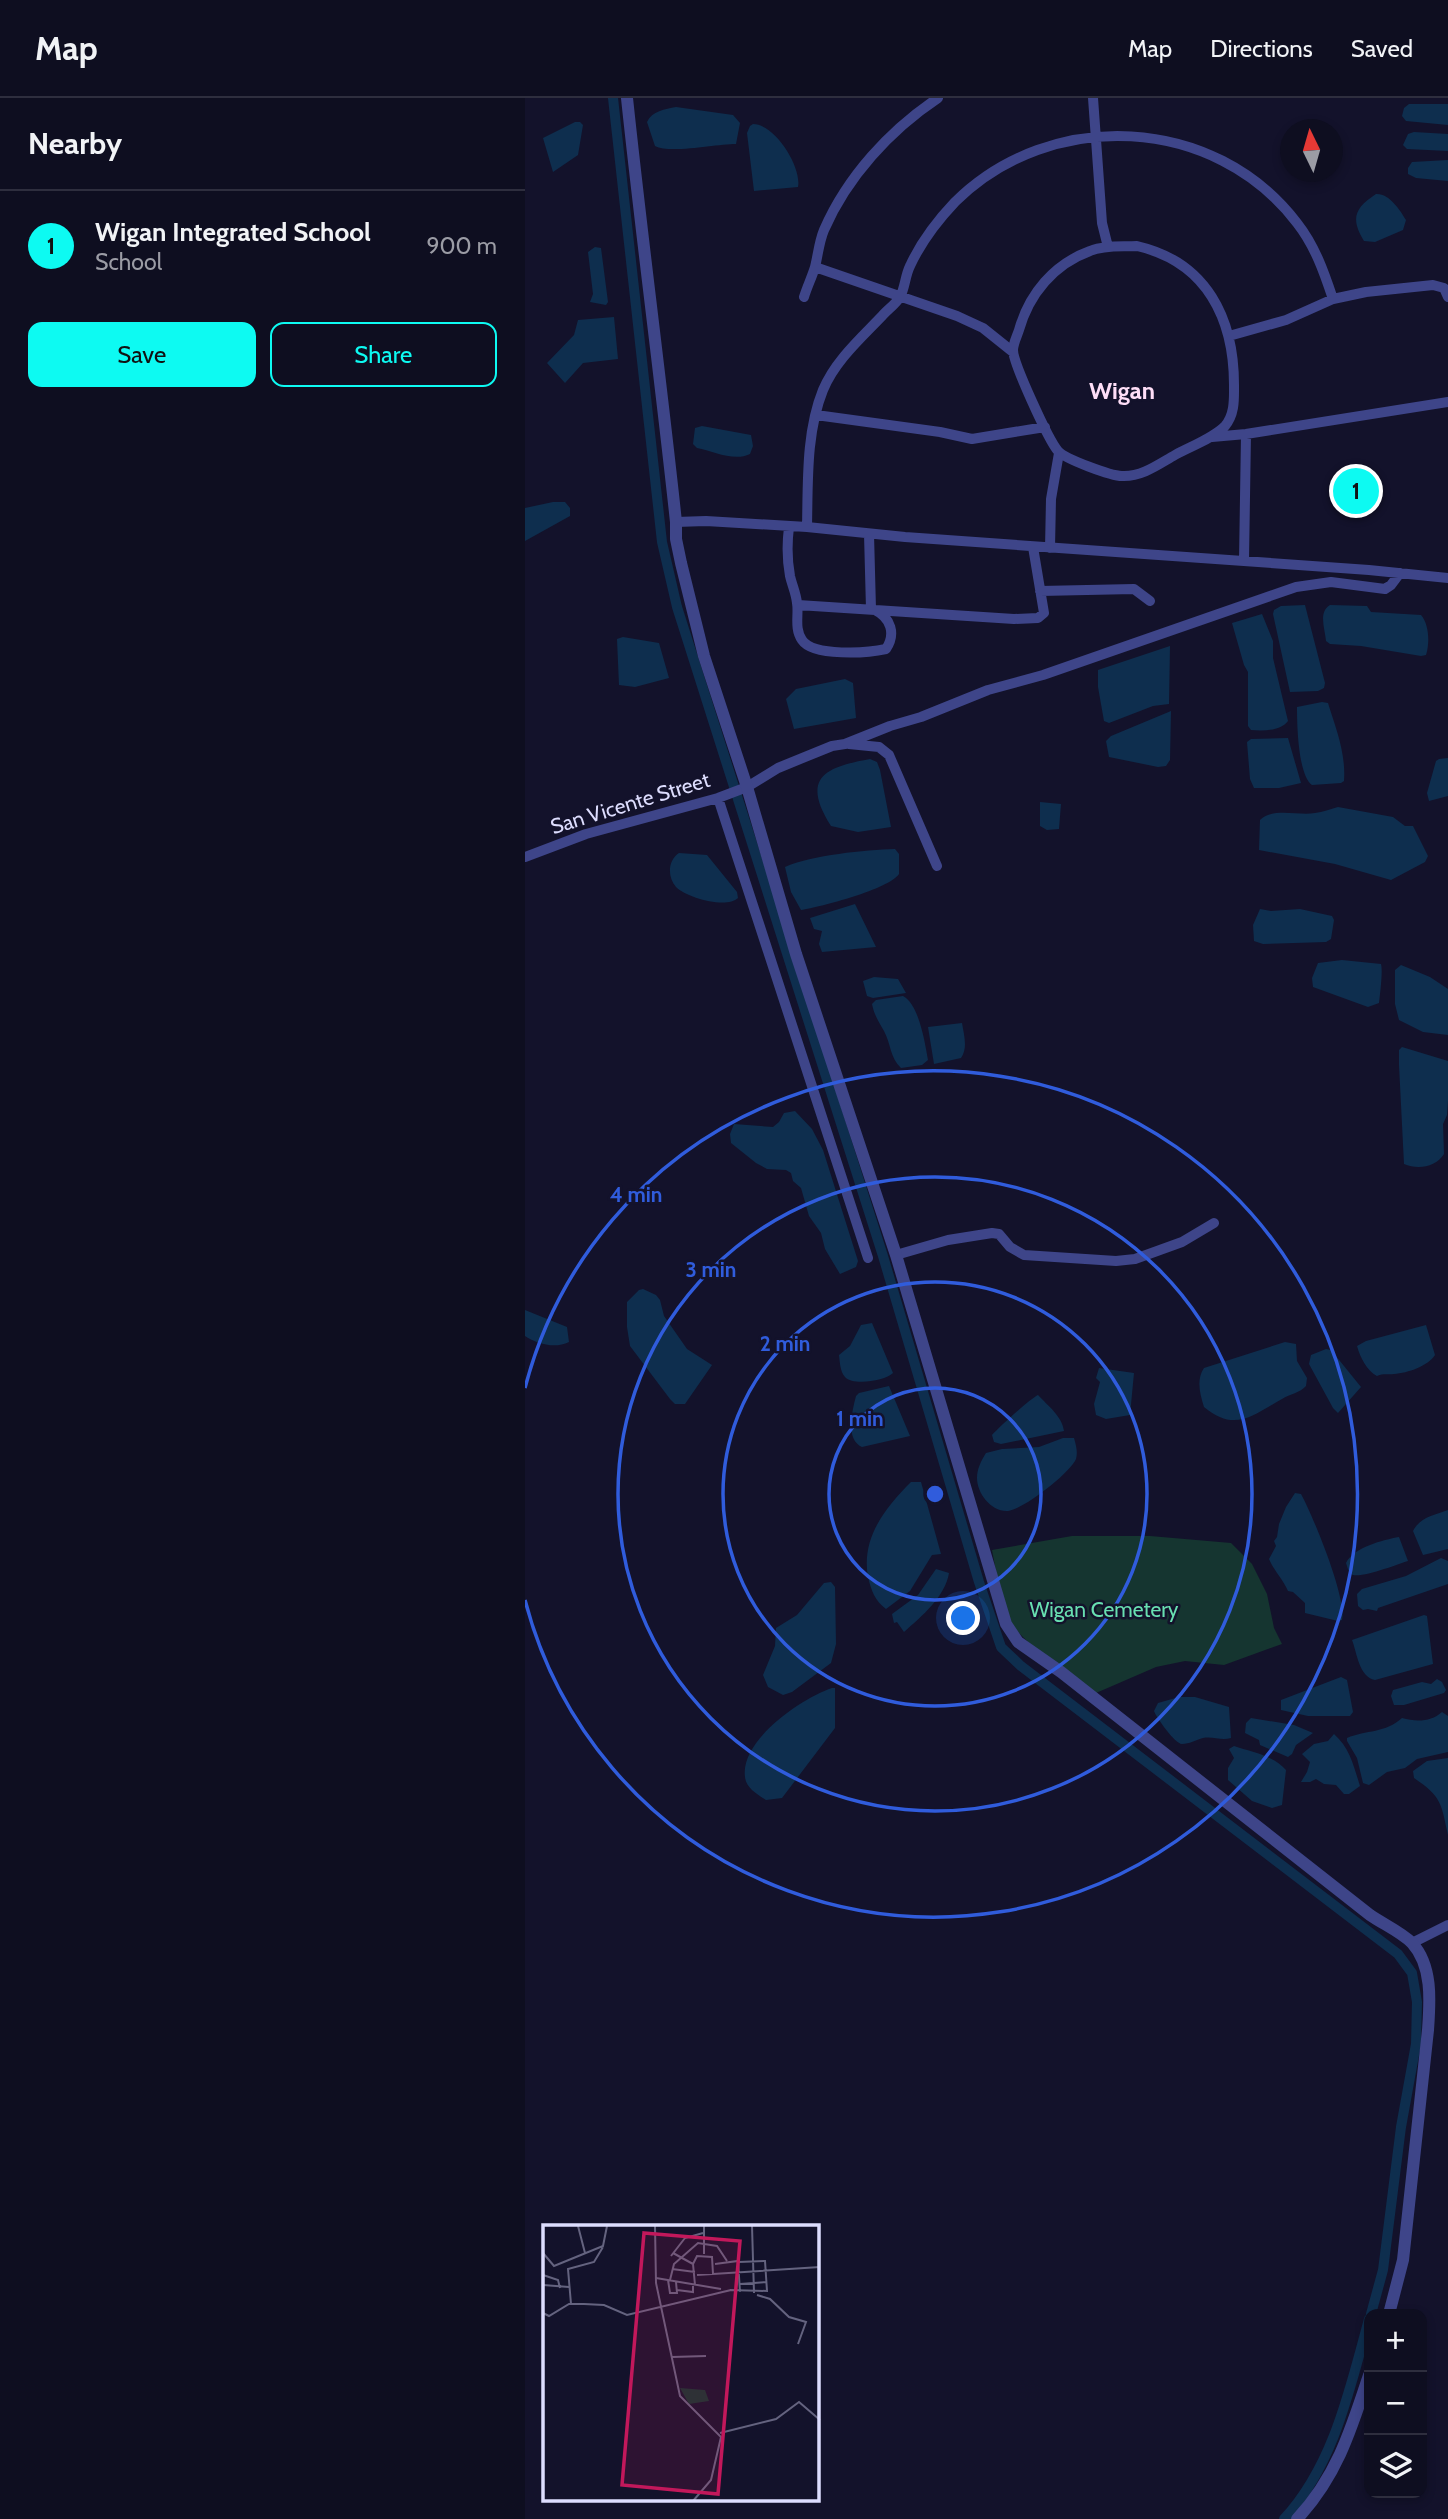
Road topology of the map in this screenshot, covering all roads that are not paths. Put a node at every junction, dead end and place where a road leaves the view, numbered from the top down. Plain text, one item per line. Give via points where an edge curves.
1 (627, 98) edge
2 (939, 98) edge
3 (1093, 98) edge
4 (1096, 136) junction
5 (1108, 247) junction
6 (815, 267) junction
7 (804, 297) dead end
8 (900, 297) junction
9 (1448, 297) edge
10 (1333, 299) junction
11 (1229, 336) junction
12 (1013, 352) junction
13 (1448, 402) edge
14 (816, 415) junction
15 (1045, 427) junction
16 (1246, 434) junction
17 (1212, 437) junction
18 (1059, 453) junction
19 (676, 522) junction
20 (789, 527) junction
21 (807, 527) junction
22 (869, 534) junction
23 (1033, 547) junction
24 (1050, 548) junction
25 (1244, 561) junction
26 (1400, 573) junction
27 (1448, 578) edge
28 (1040, 591) junction
29 (1150, 601) dead end
30 (798, 605) junction
31 (871, 608) junction
32 (845, 744) junction
33 (745, 788) junction
34 (722, 796) junction
35 (525, 857) edge
36 (937, 866) dead end
37 (1214, 1223) dead end
38 (896, 1255) junction
39 (868, 1258) dead end
40 (1448, 1925) edge
41 (1412, 1943) junction
42 (1390, 2309) edge
43 (1364, 2389) edge
44 (1297, 2519) edge

1 - 19 street
2 - 6 street via 917,112 869,159 823,233
3 - 4 street
4 - 5 street
4 - 8 street via 1041,147 1004,164 967,191 923,242
4 - 10 street via 1178,143 1250,177 1278,200 1313,246
5 - 11 street via 1156,251 1191,273 1220,309
5 - 12 street via 1090,251 1048,276 1023,314
6 - 7 street
6 - 8 street
8 - 12 street via 983,328
8 - 14 street via 831,373
9 - 10 street via 1444,288 1433,285
10 - 11 street via 1286,320
11 - 17 street via 1233,411
12 - 15 street
13 - 16 street
14 - 15 street via 972,439
14 - 21 street
15 - 18 street
16 - 17 street
16 - 25 street
17 - 18 street via 1149,470 1121,476
18 - 24 street via 1051,499
19 - 20 street
19 - 33 street via 704,656
20 - 21 street
20 - 30 street via 788,562
21 - 22 street
22 - 23 street
22 - 31 street
23 - 24 street
23 - 28 street
24 - 25 street
25 - 26 street
26 - 27 street
26 - 32 street, San Vicente Street via 1385,589 1331,582 1296,587 988,690
28 - 29 street via 1134,589
28 - 31 street via 1044,613 1032,619
30 - 31 street
30 - 31 street via 801,640 821,651 886,649 891,625
32 - 33 street, San Vicente Street via 778,768
32 - 36 street via 879,747 889,755
33 - 34 street, San Vicente Street
33 - 38 street
34 - 35 street, San Vicente Street via 597,830
34 - 39 street
37 - 38 street via 1182,1242 1116,1261 1024,1255 992,1233
38 - 41 street via 1011,1633 1370,1915
40 - 41 street
41 - 42 street via 1420,1955 1430,1998 1403,2260
43 - 44 street via 1338,2461 1317,2497

